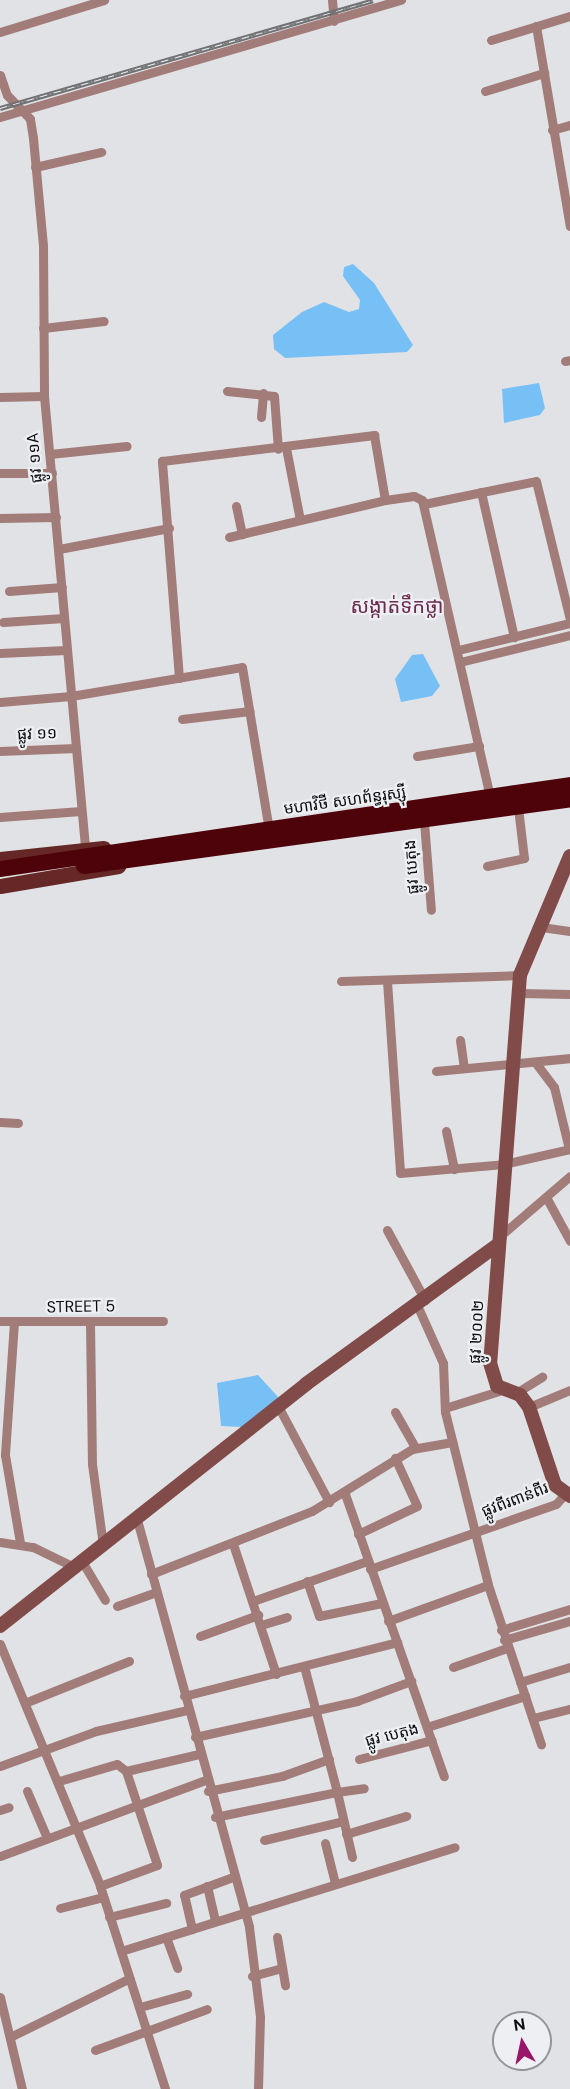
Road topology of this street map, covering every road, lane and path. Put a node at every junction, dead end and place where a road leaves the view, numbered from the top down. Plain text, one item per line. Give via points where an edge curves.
1 (104, 0) edge
2 (332, 0) edge
3 (401, 0) edge
4 (570, 16) edge
5 (334, 21) junction
6 (536, 26) junction
7 (0, 32) edge
8 (490, 40) dead end
9 (544, 73) junction
10 (0, 75) edge
11 (485, 91) dead end
12 (24, 110) junction
13 (0, 117) edge
14 (570, 125) edge
15 (552, 130) junction
16 (101, 152) dead end
17 (35, 167) junction
18 (566, 197) edge
19 (570, 226) edge
20 (104, 321) dead end
21 (43, 328) junction
22 (227, 391) dead end
23 (262, 393) junction
24 (44, 396) junction
25 (0, 397) edge
26 (261, 417) dead end
27 (127, 446) dead end
28 (282, 448) junction
29 (50, 454) junction
30 (0, 473) edge
31 (52, 473) junction
32 (481, 492) junction
33 (385, 500) junction
34 (424, 504) junction
35 (236, 506) dead end
36 (56, 517) junction
37 (0, 518) edge
38 (300, 520) junction
39 (169, 528) junction
40 (242, 534) junction
41 (230, 537) dead end
42 (59, 549) junction
43 (62, 587) junction
44 (9, 591) dead end
45 (64, 618) junction
46 (570, 621) edge
47 (3, 622) dead end
48 (570, 635) edge
49 (514, 637) junction
50 (66, 650) junction
51 (458, 650) junction
52 (0, 653) edge
53 (460, 662) junction
54 (179, 678) junction
55 (71, 696) junction
56 (0, 702) edge
57 (250, 711) junction
58 (182, 719) dead end
59 (479, 746) junction
60 (76, 748) junction
61 (0, 751) edge
62 (417, 756) dead end
63 (570, 785) edge
64 (570, 799) edge
65 (492, 805) junction
66 (518, 808) junction
67 (81, 811) junction
68 (0, 817) edge
69 (424, 822) junction
70 (269, 830) junction
71 (85, 848) junction
72 (126, 856) junction
73 (570, 856) edge
74 (0, 859) edge
75 (487, 866) dead end
76 (0, 869) edge
77 (0, 877) edge
78 (0, 886) edge
79 (431, 910) dead end
80 (541, 927) junction
81 (570, 931) edge
82 (520, 975) junction
83 (341, 981) dead end
84 (387, 981) junction
85 (520, 993) junction
86 (570, 994) edge
87 (460, 1040) dead end
88 (570, 1058) edge
89 (535, 1062) junction
90 (513, 1063) junction
91 (464, 1068) junction
92 (436, 1071) dead end
93 (0, 1122) edge
94 (18, 1123) dead end
95 (446, 1131) dead end
96 (569, 1149) edge
97 (504, 1164) junction
98 (454, 1169) junction
99 (570, 1176) edge
100 (546, 1197) junction
101 (566, 1221) edge
102 (387, 1230) dead end
103 (500, 1240) junction
104 (570, 1241) edge
105 (421, 1302) junction
106 (0, 1321) edge
107 (163, 1321) dead end
108 (14, 1322) junction
109 (90, 1322) junction
110 (542, 1377) dead end
111 (502, 1390) junction
112 (570, 1390) edge
113 (516, 1393) junction
114 (278, 1406) junction
115 (529, 1407) junction
116 (445, 1408) junction
117 (395, 1412) dead end
118 (452, 1442) junction
119 (415, 1448) junction
120 (394, 1458) junction
121 (345, 1494) junction
122 (567, 1496) edge
123 (329, 1502) junction
124 (136, 1516) junction
125 (475, 1530) junction
126 (358, 1534) junction
127 (0, 1542) edge
128 (20, 1543) junction
129 (233, 1544) junction
130 (103, 1545) junction
131 (79, 1565) junction
132 (368, 1565) junction
133 (151, 1574) junction
134 (307, 1581) junction
135 (488, 1585) junction
136 (156, 1592) junction
137 (105, 1600) dead end
138 (253, 1601) junction
139 (382, 1603) junction
140 (117, 1606) dead end
141 (570, 1609) edge
142 (287, 1617) dead end
143 (260, 1620) junction
144 (388, 1621) junction
145 (570, 1621) edge
146 (0, 1626) edge
147 (200, 1636) dead end
148 (504, 1639) junction
149 (397, 1642) junction
150 (0, 1644) edge
151 (129, 1661) dead end
152 (304, 1666) junction
153 (453, 1667) dead end
154 (570, 1667) edge
155 (276, 1674) junction
156 (411, 1681) junction
157 (520, 1682) junction
158 (184, 1696) junction
159 (525, 1696) junction
160 (27, 1702) junction
161 (570, 1709) edge
162 (188, 1710) junction
163 (315, 1710) junction
164 (533, 1718) junction
165 (427, 1727) junction
166 (195, 1737) junction
167 (432, 1740) junction
168 (540, 1744) dead end
169 (45, 1749) junction
170 (199, 1754) junction
171 (329, 1759) junction
172 (360, 1759) dead end
173 (0, 1766) edge
174 (126, 1771) junction
175 (444, 1776) dead end
176 (205, 1780) junction
177 (59, 1781) junction
178 (364, 1788) dead end
179 (27, 1791) dead end
180 (208, 1791) junction
181 (337, 1792) junction
182 (135, 1802) junction
183 (406, 1816) dead end
184 (215, 1817) junction
185 (343, 1821) junction
186 (77, 1825) junction
187 (346, 1834) junction
188 (46, 1838) junction
189 (264, 1840) dead end
190 (325, 1843) dead end
191 (455, 1847) dead end
192 (0, 1856) edge
193 (351, 1857) dead end
194 (233, 1877) junction
195 (335, 1883) junction
196 (100, 1886) junction
197 (207, 1886) junction
198 (104, 1897) junction
199 (166, 1903) dead end
200 (60, 1908) dead end
201 (244, 1909) junction
202 (110, 1917) junction
203 (215, 1921) junction
204 (192, 1929) junction
205 (166, 1937) junction
206 (277, 1937) dead end
207 (121, 1951) junction
208 (177, 1968) dead end
209 (282, 1968) junction
210 (252, 1976) junction
211 (130, 1978) junction
212 (285, 1984) dead end
213 (187, 1994) dead end
214 (0, 1998) edge
215 (140, 2007) junction
216 (207, 2009) dead end
217 (148, 2029) junction
218 (12, 2036) junction
219 (95, 2050) dead end
220 (22, 2089) edge
221 (165, 2089) edge
222 (258, 2089) edge

1 - 7 street
2 - 5 street
3 - 5 street
4 - 6 street
5 - 12 street
6 - 8 street
6 - 9 street
9 - 11 street
9 - 15 street
10 - 12 street via 7,95
12 - 13 street
12 - 17 street, ផ្លូវ ១១A
14 - 15 street
15 - 18 street
16 - 17 street
17 - 21 street, ផ្លូវ ១១A
18 - 19 street
20 - 21 street
21 - 24 street, ផ្លូវ ១១A
22 - 23 street
23 - 26 street
23 - 28 street via 274,396
24 - 25 street
24 - 29 street, ផ្លូវ ១១A
27 - 29 street
28 - 33 street via 377,437
28 - 38 street
28 - 39 street via 177,455 162,461
29 - 31 street, ផ្លូវ ១១A
30 - 31 street
31 - 36 street, ផ្លូវ ១១A
32 - 34 street
32 - 46 street via 536,481
32 - 49 street
33 - 34 street via 414,495
33 - 38 street
34 - 51 street
35 - 40 street
36 - 37 street
36 - 42 street, ផ្លូវ ១១A
38 - 40 street
39 - 42 street
39 - 54 street
40 - 41 street
42 - 43 street, ផ្លូវ ១១A
43 - 44 street
43 - 45 street, ផ្លូវ ១១A
45 - 47 street
45 - 50 street, ផ្លូវ ១១A
46 - 49 street
48 - 53 street
49 - 51 street
50 - 52 street
50 - 55 street, ផ្លូវ ១១A
51 - 53 street
53 - 59 street
54 - 55 street
54 - 57 street via 242,667
55 - 56 street
55 - 60 street, ផ្លូវ ១១A
57 - 58 street
57 - 70 street
59 - 62 street
59 - 65 street
60 - 61 street, ផ្លូវ ១១
60 - 67 street, ផ្លូវ ១១A
63 - 65 highway, មហាវិថី សហព័ន្ធរុស្ស៊ី
64 - 66 highway, មហាវិថី សហព័ន្ធរុស្ស៊ី
65 - 66 highway, មហាវិថី សហព័ន្ធរុស្ស៊ី
65 - 69 highway, មហាវិថី សហព័ន្ធរុស្ស៊ី
65 - 70 highway, មហាវិថី សហព័ន្ធរុស្ស៊ី
66 - 75 street via 524,858
67 - 68 street
67 - 71 street, ផ្លូវ ១១A
69 - 72 highway, មហាវិថី សហព័ន្ធរុស្ស៊ី
69 - 79 street, ផ្លូវ បេតុង
70 - 72 highway, មហាវិថី សហព័ន្ធរុស្ស៊ី
71 - 72 main road, មហាវិថី សហព័ន្ធរុស្ស៊ី
71 - 74 main road, មហាវិថី សហព័ន្ធរុស្ស៊ី
72 - 76 highway, មហាវិថី សហព័ន្ធរុស្ស៊ី
72 - 77 highway, មហាវិថី សហព័ន្ធរុស្ស៊ី
72 - 78 main road, មហាវិថី សហព័ន្ធរុស្ស៊ី via 89,875
73 - 80 street
80 - 81 street
80 - 82 street
82 - 84 street
82 - 85 street, ផ្លូវ ២០០២
83 - 84 street
84 - 98 street via 397,1170 404,1175
85 - 86 street
85 - 90 street, ផ្លូវ ២០០២
87 - 91 street
88 - 89 street
89 - 90 street
89 - 96 street via 554,1088
90 - 91 street
90 - 97 street, ផ្លូវ ២០០២
91 - 92 street
93 - 94 street
95 - 98 street
96 - 97 street
97 - 98 street
97 - 103 street, ផ្លូវ ២០០២
99 - 100 street
100 - 101 street
100 - 103 street
101 - 104 street
102 - 105 street
103 - 105 street
103 - 111 street, ផ្លូវ ២០០២ via 490,1363
105 - 114 street
105 - 116 street via 443,1363
106 - 108 street, STREET 5
107 - 109 street, STREET 5
108 - 109 street, STREET 5
108 - 128 street via 5,1455
109 - 130 street via 92,1464
110 - 113 street
111 - 113 street
111 - 116 street
112 - 115 street
113 - 115 street
114 - 123 street
114 - 124 street
115 - 122 street
116 - 118 street
117 - 119 street
118 - 119 street
118 - 125 street
119 - 120 street
120 - 121 street
120 - 126 street via 417,1506
121 - 123 street
121 - 126 street
122 - 125 street, ផ្លូវពីរពាន់ពីរ via 556,1504
123 - 129 street
124 - 130 street
124 - 133 street
125 - 132 street, ផ្លូវពីរពាន់ពីរ
125 - 135 street
126 - 132 street
127 - 128 street
128 - 131 street
129 - 133 street
129 - 138 street
130 - 131 street
131 - 137 street
131 - 146 street
132 - 134 street, ផ្លូវពីរពាន់ពីរ
132 - 139 street
133 - 136 street
134 - 138 street, ផ្លូវពីរពាន់ពីរ
134 - 139 street via 319,1616
135 - 144 street
135 - 148 street
136 - 140 street
136 - 158 street
138 - 143 street
139 - 144 street
141 - 148 street
142 - 143 street
143 - 147 street
143 - 155 street
144 - 149 street
145 - 148 street
148 - 153 street
148 - 157 street
149 - 152 street
149 - 156 street
150 - 160 street
151 - 160 street
152 - 155 street
152 - 163 street
154 - 157 street
155 - 158 street
156 - 163 street
156 - 165 street
157 - 159 street
158 - 162 street
159 - 164 street
159 - 165 street
160 - 169 street
161 - 164 street
162 - 166 street
162 - 169 street
163 - 166 street
163 - 171 street
164 - 168 street
165 - 167 street
166 - 170 street
167 - 172 street, ផ្លូវ បេតុង
167 - 175 street
169 - 173 street
169 - 177 street
170 - 174 street
170 - 176 street
171 - 180 street via 282,1776
171 - 181 street
174 - 177 street via 117,1764
174 - 182 street
176 - 180 street
176 - 182 street
177 - 186 street
178 - 181 street
179 - 188 street
180 - 184 street
181 - 184 street
181 - 185 street
182 - 186 street
182 - 196 street via 157,1865
183 - 187 street
184 - 194 street
185 - 187 street
185 - 189 street
186 - 188 street
186 - 196 street
187 - 193 street
188 - 192 street
190 - 195 street
191 - 195 street
194 - 197 street
194 - 201 street
195 - 201 street
196 - 198 street
197 - 203 street
197 - 204 street via 184,1895
198 - 200 street
198 - 202 street
199 - 202 street
201 - 203 street
201 - 210 street
202 - 207 street
203 - 204 street
204 - 205 street
205 - 207 street
205 - 208 street
206 - 209 street
207 - 211 street
209 - 210 street
209 - 212 street
210 - 222 street via 260,2017
211 - 215 street
211 - 218 street
213 - 215 street
214 - 218 street
215 - 217 street
216 - 217 street
217 - 219 street
217 - 221 street
218 - 220 street

